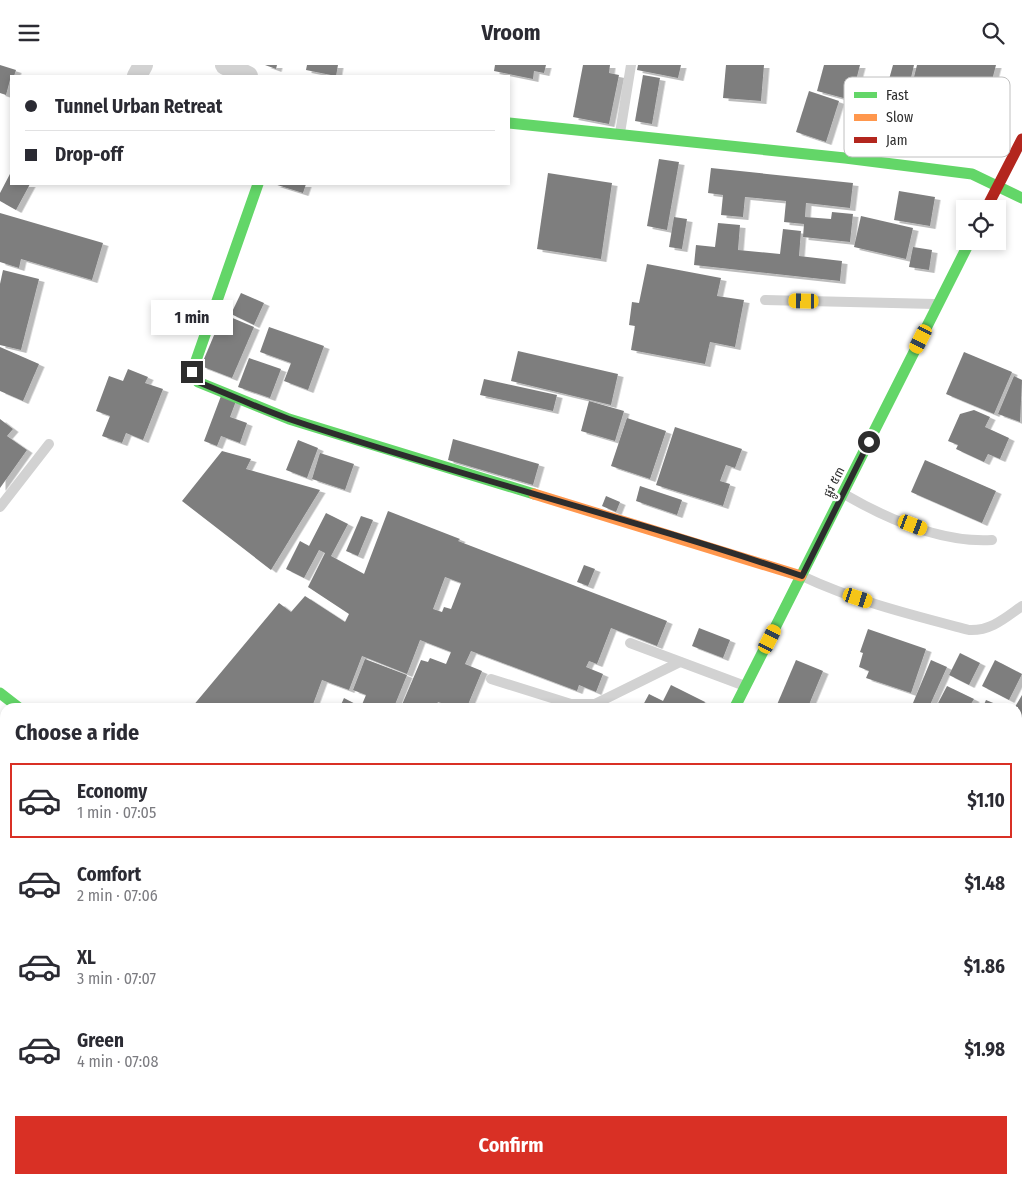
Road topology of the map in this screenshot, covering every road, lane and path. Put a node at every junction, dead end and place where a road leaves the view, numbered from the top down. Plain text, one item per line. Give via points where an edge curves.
1 (225, 65) edge
2 (631, 65) edge
3 (246, 75) edge
4 (510, 123) edge
5 (619, 135) junction
6 (1022, 139) edge
7 (258, 185) edge
8 (998, 186) junction
9 (1018, 196) edge
10 (991, 200) edge
11 (965, 250) edge
12 (765, 300) dead end
13 (938, 304) junction
14 (48, 444) dead end
15 (843, 494) junction
16 (0, 507) edge
17 (992, 539) dead end
18 (802, 576) junction
19 (1022, 606) edge
20 (630, 643) dead end
21 (680, 662) junction
22 (491, 679) dead end
23 (746, 686) junction
24 (0, 693) edge
25 (13, 703) edge
26 (737, 703) edge

1 - 3 street
2 - 5 lane
4 - 5 street
5 - 8 street via 972,174
6 - 8 street
7 - 18 street via 192,372 198,382 297,421 500,485 727,550
8 - 9 street
8 - 10 street
11 - 13 street, ផ្លូវ ៥៣
12 - 13 lane
13 - 15 street, ផ្លូវ ៥៣
14 - 16 lane
15 - 17 lane via 945,537 969,541
15 - 18 street, ផ្លូវ ៥៣
18 - 19 lane via 872,603 969,630 990,628
18 - 23 street, ផ្លូវ ៥៣
20 - 21 lane
21 - 22 lane via 595,703 571,703
21 - 23 lane
23 - 26 street, ផ្លូវ ៥៣
24 - 25 street

